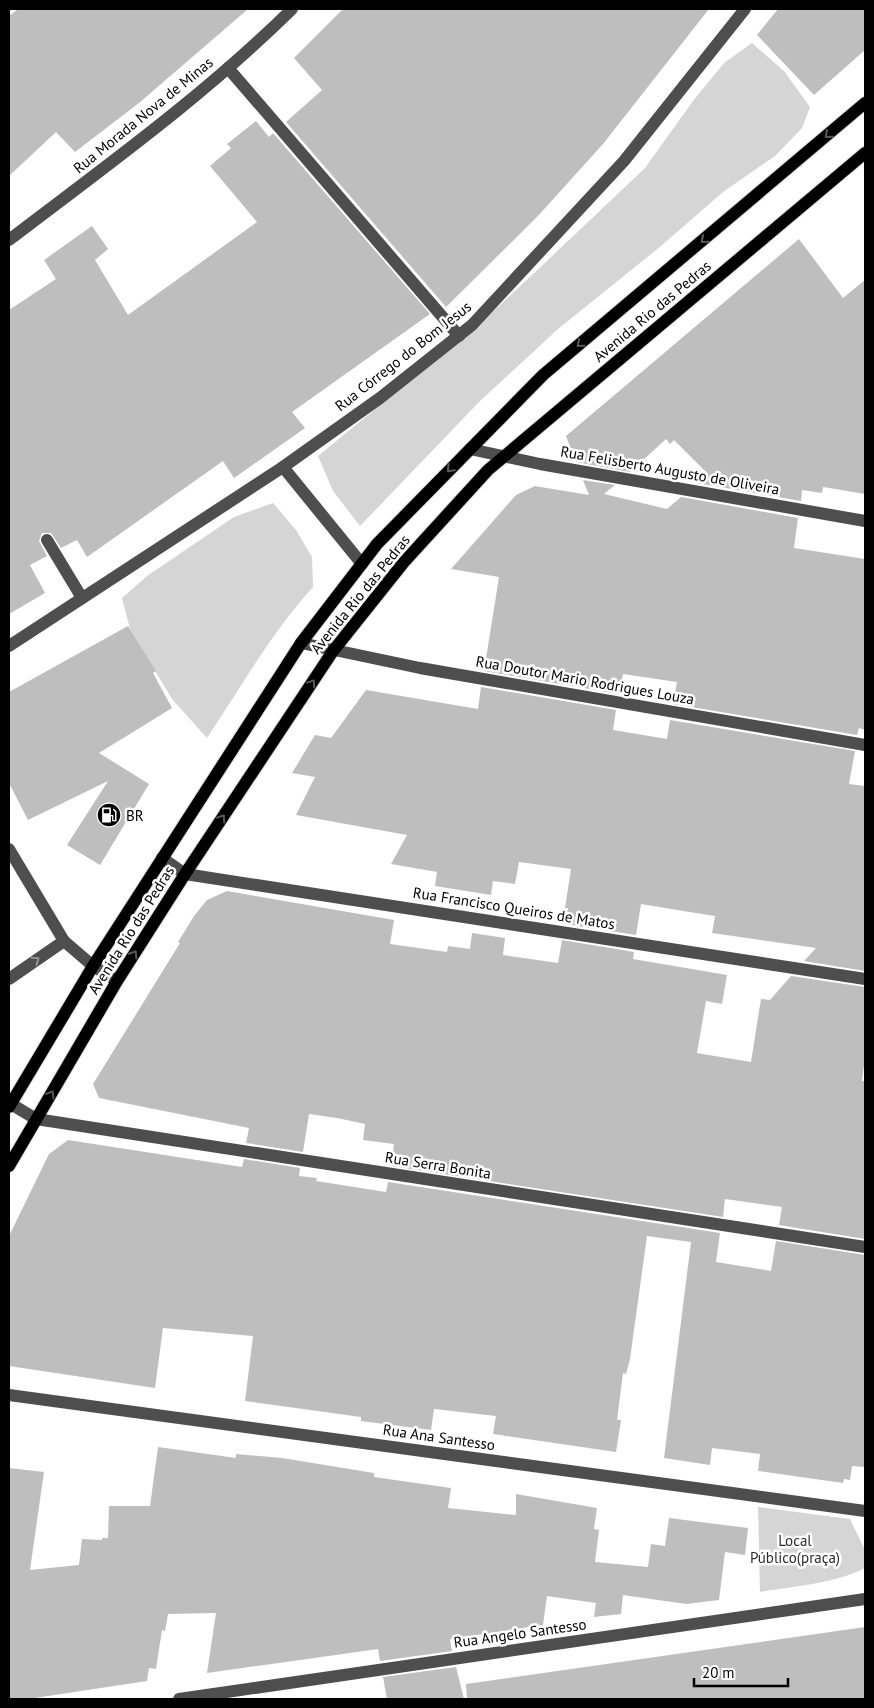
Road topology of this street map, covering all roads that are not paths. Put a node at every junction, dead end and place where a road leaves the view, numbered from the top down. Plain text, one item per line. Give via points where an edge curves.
1 (292, 9) edge
2 (745, 9) edge
3 (228, 68) junction
4 (865, 103) edge
5 (865, 153) edge
6 (9, 240) edge
7 (459, 336) junction
8 (470, 449) junction
9 (506, 456) junction
10 (284, 467) junction
11 (865, 521) edge
12 (47, 540) dead end
13 (362, 564) junction
14 (82, 598) junction
15 (301, 643) junction
16 (9, 646) edge
17 (333, 651) junction
18 (865, 745) edge
19 (9, 848) edge
20 (162, 858) junction
21 (185, 874) junction
22 (64, 941) junction
23 (93, 966) junction
24 (865, 979) edge
25 (9, 980) edge
26 (117, 981) junction
27 (10, 1105) edge
28 (36, 1119) junction
29 (9, 1166) edge
30 (865, 1247) edge
31 (9, 1395) edge
32 (865, 1510) edge
33 (865, 1599) edge
34 (179, 1699) edge

1 - 3 street, Rua Morada Nova de Minas
2 - 7 street, Rua Córrego do Bom Jesus via 624,161
3 - 6 street, Rua Morada Nova de Minas via 168,119
3 - 7 street
4 -> 8 main road, Avenida Rio das Pedras via 543,375
5 - 9 main road, Avenida Rio das Pedras
7 - 10 street, Rua Córrego do Bom Jesus
8 - 9 street, Rua Felisberto Augusto de Oliveira
8 -> 13 main road, Avenida Rio das Pedras via 377,544
9 - 11 street, Rua Felisberto Augusto de Oliveira
9 - 17 main road, Avenida Rio das Pedras via 488,470 404,562
10 - 13 street
10 - 14 street, Rua Córrego do Bom Jesus
12 - 14 street
13 - 15 main road, Avenida Rio das Pedras
14 - 16 street, Rua Córrego do Bom Jesus
15 - 17 street, Rua Doutor Mario Rodrigues Louza
15 - 20 main road, Avenida Rio das Pedras
17 - 18 street, Rua Doutor Mario Rodrigues Louza
21 -> 17 main road, Avenida Rio das Pedras
19 - 22 street
20 - 21 street, Rua Francisco Queiros de Matos
20 - 23 main road, Avenida Rio das Pedras
21 - 24 street, Rua Francisco Queiros de Matos
26 -> 21 main road, Avenida Rio das Pedras
22 - 23 street
25 -> 22 street
23 - 26 street
23 - 27 main road, Avenida Rio das Pedras
28 -> 26 main road, Avenida Rio das Pedras
27 - 28 street, Rua Serra Bonita
28 - 29 main road, Avenida Rio das Pedras
28 - 30 street, Rua Serra Bonita
31 - 32 street, Rua Ana Santesso
33 - 34 street, Rua Angelo Santesso

